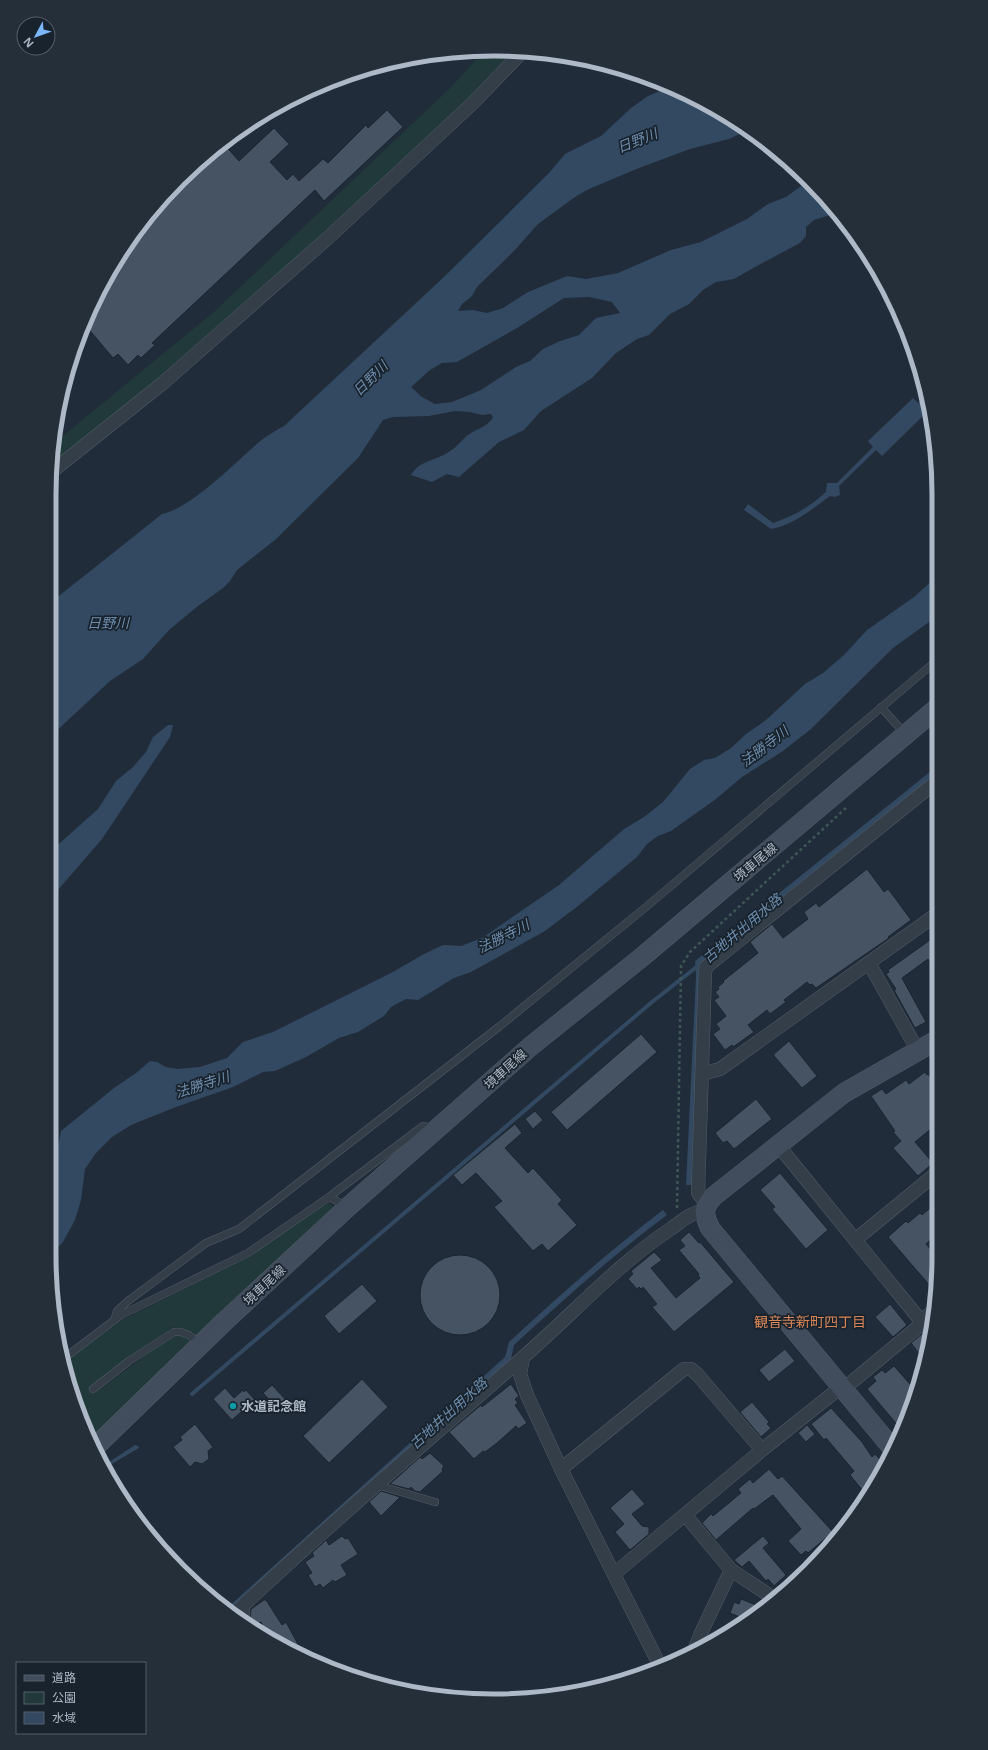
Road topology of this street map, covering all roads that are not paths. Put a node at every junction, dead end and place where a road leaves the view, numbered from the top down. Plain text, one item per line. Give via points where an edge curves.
1 (517, 57) edge
2 (57, 467) edge
3 (932, 664) edge
4 (882, 707) junction
5 (932, 712) edge
6 (906, 735) junction
7 (932, 789) edge
8 (932, 918) edge
9 (869, 963) junction
10 (932, 1043) edge
11 (918, 1051) junction
12 (702, 1074) junction
13 (437, 1129) junction
14 (778, 1145) junction
15 (932, 1177) edge
16 (329, 1197) junction
17 (348, 1207) junction
18 (706, 1207) junction
19 (855, 1240) junction
20 (928, 1315) edge
21 (114, 1320) junction
22 (921, 1321) junction
23 (201, 1344) junction
24 (68, 1355) edge
25 (523, 1358) junction
26 (847, 1384) junction
27 (93, 1390) dead end
28 (98, 1444) edge
29 (890, 1444) edge
30 (762, 1450) junction
31 (561, 1469) junction
32 (377, 1485) junction
33 (435, 1502) dead end
34 (686, 1516) junction
35 (731, 1570) junction
36 (614, 1574) junction
37 (769, 1596) edge
38 (243, 1606) junction
39 (238, 1611) edge
40 (243, 1614) edge
41 (697, 1644) edge
42 (658, 1662) edge

1 - 2 street via 473,102 329,237 163,383
3 - 4 lane
4 - 6 lane
4 - 21 lane via 646,907 500,1026 239,1229 206,1243 128,1301 117,1311
5 - 6 main road, 境車尾線
6 - 13 main road, 境車尾線 via 642,957 531,1046
7 - 12 street via 706,967
8 - 9 street
9 - 11 street
9 - 12 street via 720,1069
10 - 11 main road
11 - 14 main road via 844,1093
12 - 18 street via 698,1193
13 - 16 lane via 423,1126
13 - 17 main road, 境車尾線
14 - 18 main road
14 - 19 street
15 - 19 street
16 - 17 lane
16 - 21 lane via 248,1253
17 - 23 main road, 境車尾線
18 - 25 street via 694,1212 645,1248
18 - 26 main road via 706,1219 710,1228
19 - 22 street
20 - 22 street
21 - 24 lane
22 - 26 street
23 - 27 lane via 186,1334 174,1332 129,1361
23 - 28 main road, 境車尾線
25 - 31 street via 520,1374 526,1395
25 - 32 street
26 - 29 main road
26 - 30 street
30 - 31 street via 697,1374 691,1369 684,1369
30 - 34 street
31 - 36 street
32 - 33 lane
32 - 38 street
34 - 35 street
34 - 36 street
35 - 37 street
35 - 41 street
36 - 42 street
38 - 39 street
38 - 40 street

